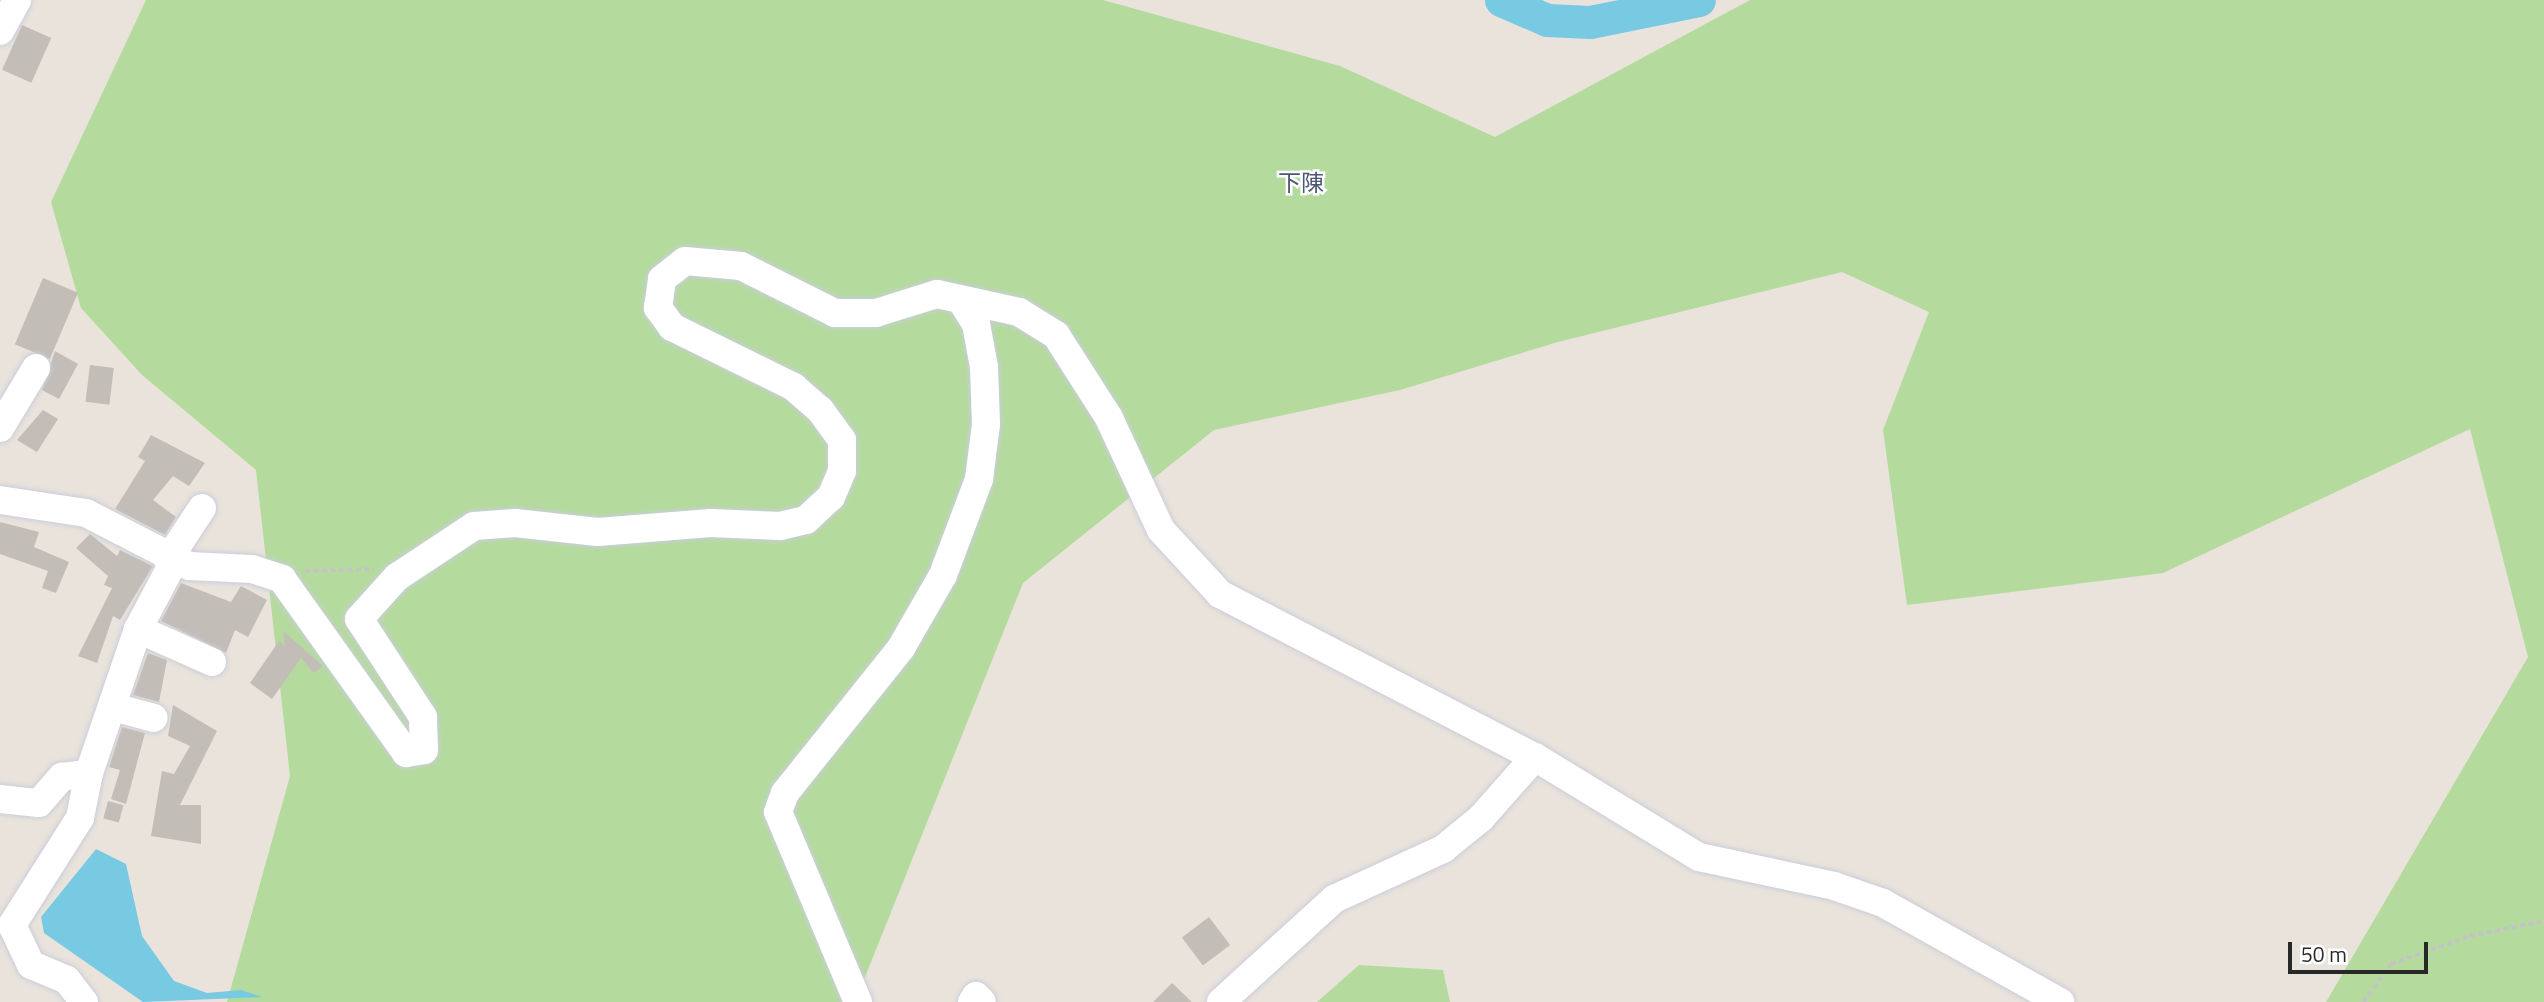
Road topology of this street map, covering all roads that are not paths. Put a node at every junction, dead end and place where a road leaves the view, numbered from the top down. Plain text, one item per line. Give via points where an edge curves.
1 (17, 0) edge
2 (0, 31) edge
3 (962, 302) junction
4 (36, 368) dead end
5 (0, 428) edge
6 (0, 500) edge
7 (202, 508) dead end
8 (171, 561) junction
9 (138, 629) junction
10 (212, 662) dead end
11 (113, 707) junction
12 (154, 718) dead end
13 (1535, 757) junction
14 (89, 773) junction
15 (0, 799) edge
16 (8, 919) edge
17 (84, 1002) edge
18 (858, 1002) edge
19 (972, 1002) edge
20 (982, 1002) edge
21 (1221, 1002) edge
22 (2060, 1002) edge

1 - 2 street
3 - 8 street via 937,294 857,316 835,313 741,266 685,261 662,279 658,309 672,327 794,387 820,410 842,440 842,471 831,497 806,520 780,526 711,523 598,532 515,523 474,526 397,577 359,619 423,717 424,750 406,753 293,590 267,571 224,573
3 - 13 street via 1018,312 1056,335 1109,418 1161,530 1220,594
3 - 18 street via 976,324 984,367 986,424 979,479 943,575 901,648 785,793 778,812
4 - 5 street
6 - 8 street via 86,513
7 - 8 street
8 - 9 street
9 - 10 street
9 - 11 street
11 - 12 street
11 - 14 street
13 - 21 street via 1481,818 1443,849 1334,899
13 - 22 street via 1699,857 1835,886 1883,903
14 - 15 street via 62,777 39,803
14 - 16 street via 80,818
16 - 17 street via 31,965 43,975 67,979
19 - 20 street via 976,996

